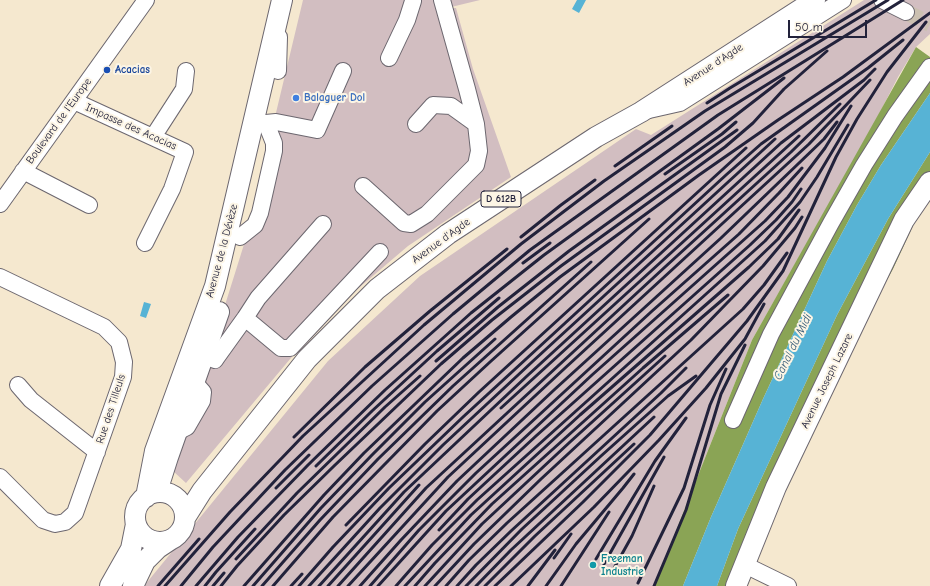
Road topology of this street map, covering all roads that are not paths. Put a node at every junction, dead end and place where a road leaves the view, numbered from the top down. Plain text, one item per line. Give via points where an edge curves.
1 (146, 0) edge
2 (270, 0) edge
3 (282, 0) edge
4 (287, 0) edge
5 (294, 0) edge
6 (412, 0) edge
7 (422, 0) edge
8 (442, 0) edge
9 (814, 0) edge
10 (843, 0) edge
11 (882, 0) edge
12 (906, 12) tunnel mouth
13 (389, 58) dead end
14 (274, 63) junction
15 (930, 67) edge
16 (186, 71) dead end
17 (343, 71) dead end
18 (74, 101) junction
19 (641, 112) junction
20 (266, 123) junction
21 (416, 124) dead end
22 (476, 124) junction
23 (153, 137) junction
24 (23, 171) junction
25 (930, 182) edge
26 (363, 186) dead end
27 (0, 204) edge
28 (89, 204) dead end
29 (323, 224) dead end
30 (145, 243) dead end
31 (380, 252) dead end
32 (0, 277) edge
33 (245, 318) junction
34 (204, 356) junction
35 (18, 385) dead end
36 (733, 420) dead end
37 (97, 452) junction
38 (0, 477) edge
39 (202, 491) junction
40 (161, 496) junction
41 (185, 518) junction
42 (136, 524) junction
43 (170, 540) junction
44 (745, 565) junction
45 (110, 586) edge
46 (133, 586) edge
47 (736, 586) edge
48 (788, 586) edge

1 - 18 street, Boulevard de l'Europe
2 - 14 street via 274,9
3 - 14 main road, Avenue de la Dévèze
4 - 14 street
5 - 14 main road, Avenue de la Dévèze
6 - 7 street
6 - 13 street via 407,20
8 - 22 street
9 - 19 main road, Avenue d'Agde / D 612B
10 - 19 street via 680,103
11 - 12 street
14 - 20 main road, Avenue de la Dévèze
14 - 40 main road, Avenue de la Dévèze via 215,286 155,451
15 - 36 street via 895,116 831,223 771,334
16 - 23 street via 184,89
17 - 20 street via 317,130 276,122
18 - 23 street, Impasse des Acacias
18 - 24 street, Boulevard de l'Europe
19 - 39 main road, Avenue d'Agde / D 612B via 596,137 448,234 377,289 307,359
20 - 34 main road, Avenue de la Dévèze via 240,237
21 - 22 street via 434,105 451,106
22 - 26 street via 479,151 476,165 427,214 411,224 404,223
23 - 30 street, Impasse des Acacias via 185,152 172,188
24 - 27 street, Boulevard de l'Europe
24 - 28 street
25 - 44 main road, Avenue Joseph Lazare via 901,227 776,488
29 - 33 street via 258,298
31 - 33 street via 290,348 281,348
32 - 37 street, Rue des Tilleuls via 104,327 119,342 124,362 123,377
33 - 34 street via 215,360
34 - 40 main road, Avenue de la Dévèze via 160,484
35 - 37 street via 31,400
37 - 38 street, Rue des Tilleuls via 75,513 64,522 55,524 43,520
39 - 40 main road
39 - 41 main road, Avenue d'Agde / D 612B
40 - 41 main road via 182,504
40 - 42 main road via 140,502
41 - 43 main road via 181,532
42 - 43 main road via 149,539 161,542
42 - 45 main road via 131,549
43 - 46 main road via 145,561
44 - 47 main road, Avenue Joseph Lazare
44 - 48 street

